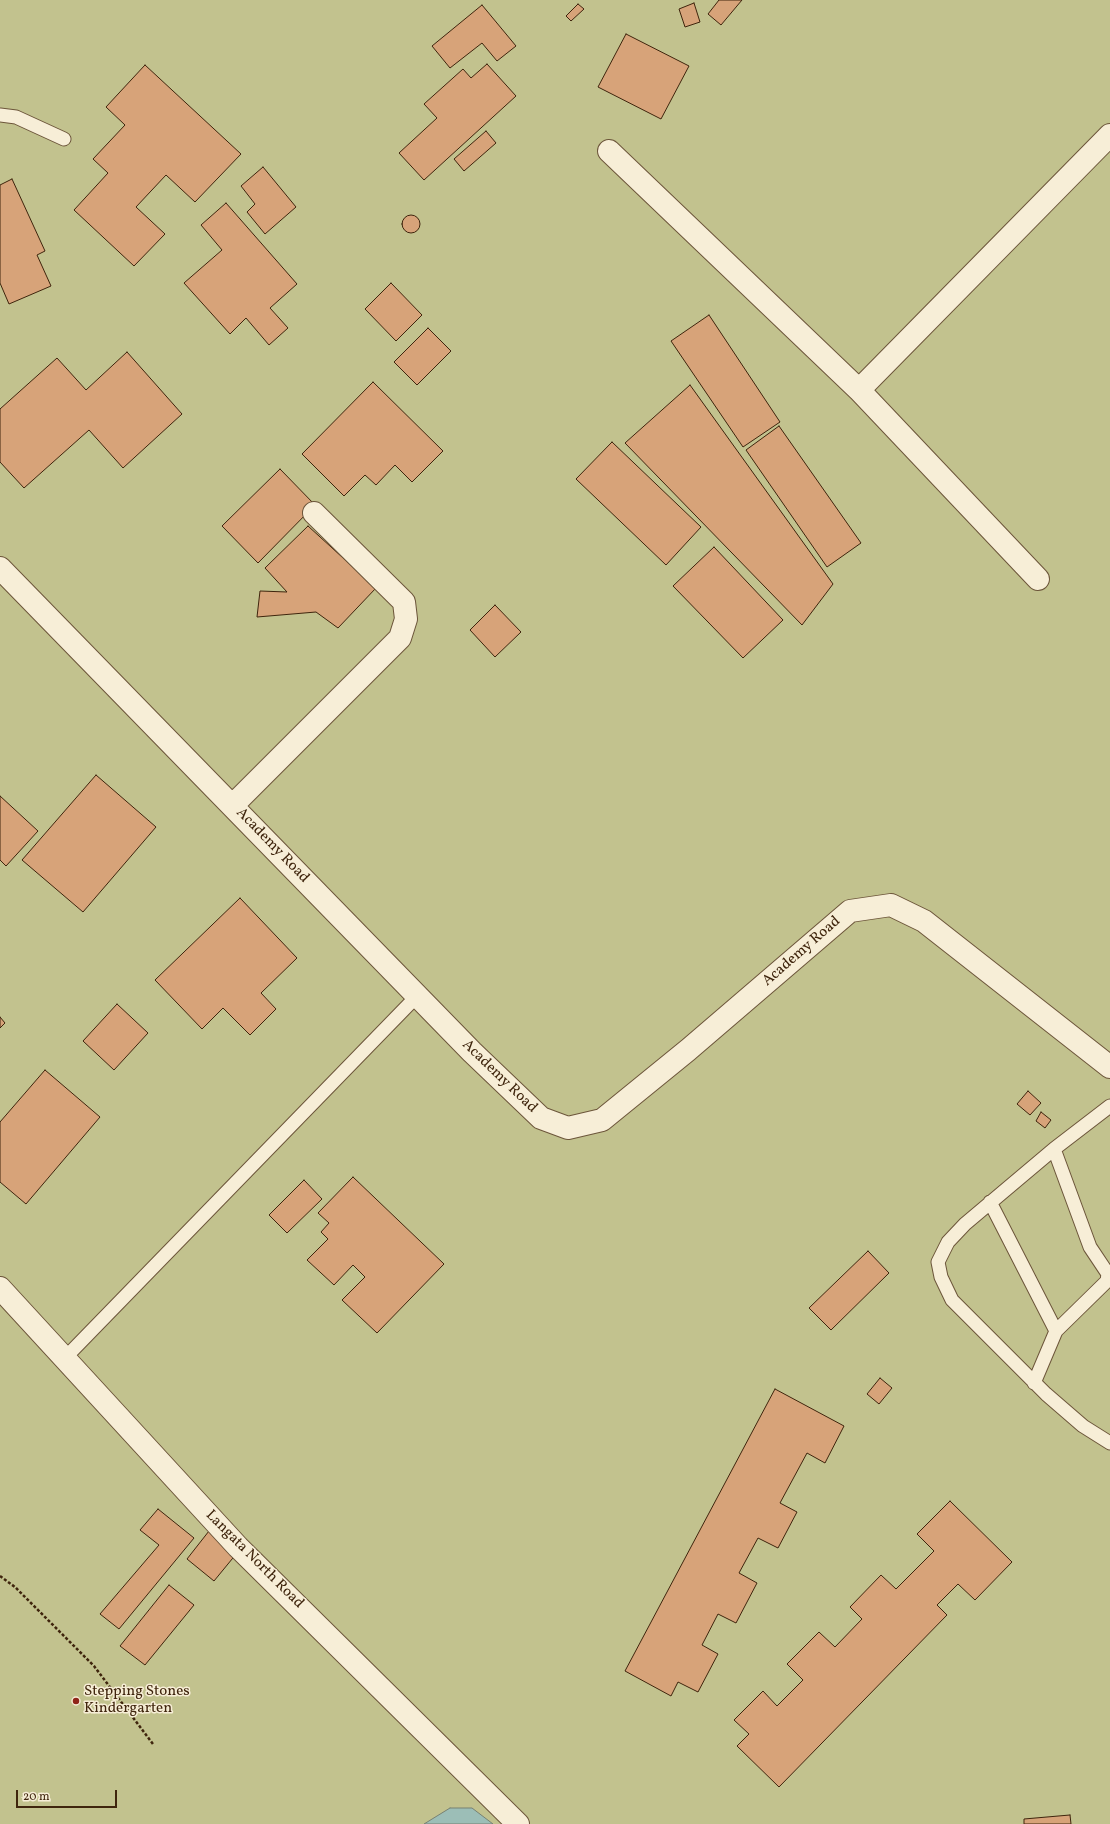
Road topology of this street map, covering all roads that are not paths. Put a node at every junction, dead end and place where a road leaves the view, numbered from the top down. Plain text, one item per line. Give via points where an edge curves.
1 (0, 115) edge
2 (1110, 135) edge
3 (64, 139) dead end
4 (609, 151) dead end
5 (859, 390) junction
6 (314, 513) dead end
7 (0, 568) edge
8 (1038, 579) dead end
9 (232, 805) junction
10 (417, 996) junction
11 (1110, 1067) edge
12 (1110, 1106) edge
13 (1054, 1149) junction
14 (990, 1202) junction
15 (0, 1288) edge
16 (1056, 1331) junction
17 (65, 1358) junction
18 (1034, 1383) junction
19 (1110, 1443) edge
20 (518, 1824) edge

1 - 3 lane via 16,117
2 - 5 street
4 - 5 street
5 - 8 street
6 - 9 street via 404,602 406,619 400,638
7 - 9 street, Academy Road
9 - 10 street, Academy Road
10 - 11 street, Academy Road via 541,1118 568,1128 602,1120 850,911 891,905 924,921
10 - 17 lane
12 - 13 lane
13 - 14 lane
13 - 16 lane via 1090,1247 1108,1274 1103,1287
14 - 16 lane
14 - 18 lane via 948,1242 938,1262 941,1278 952,1300
15 - 17 street, Langata North Road
16 - 18 lane
17 - 20 street, Langata North Road via 238,1546
18 - 19 lane via 1083,1426

